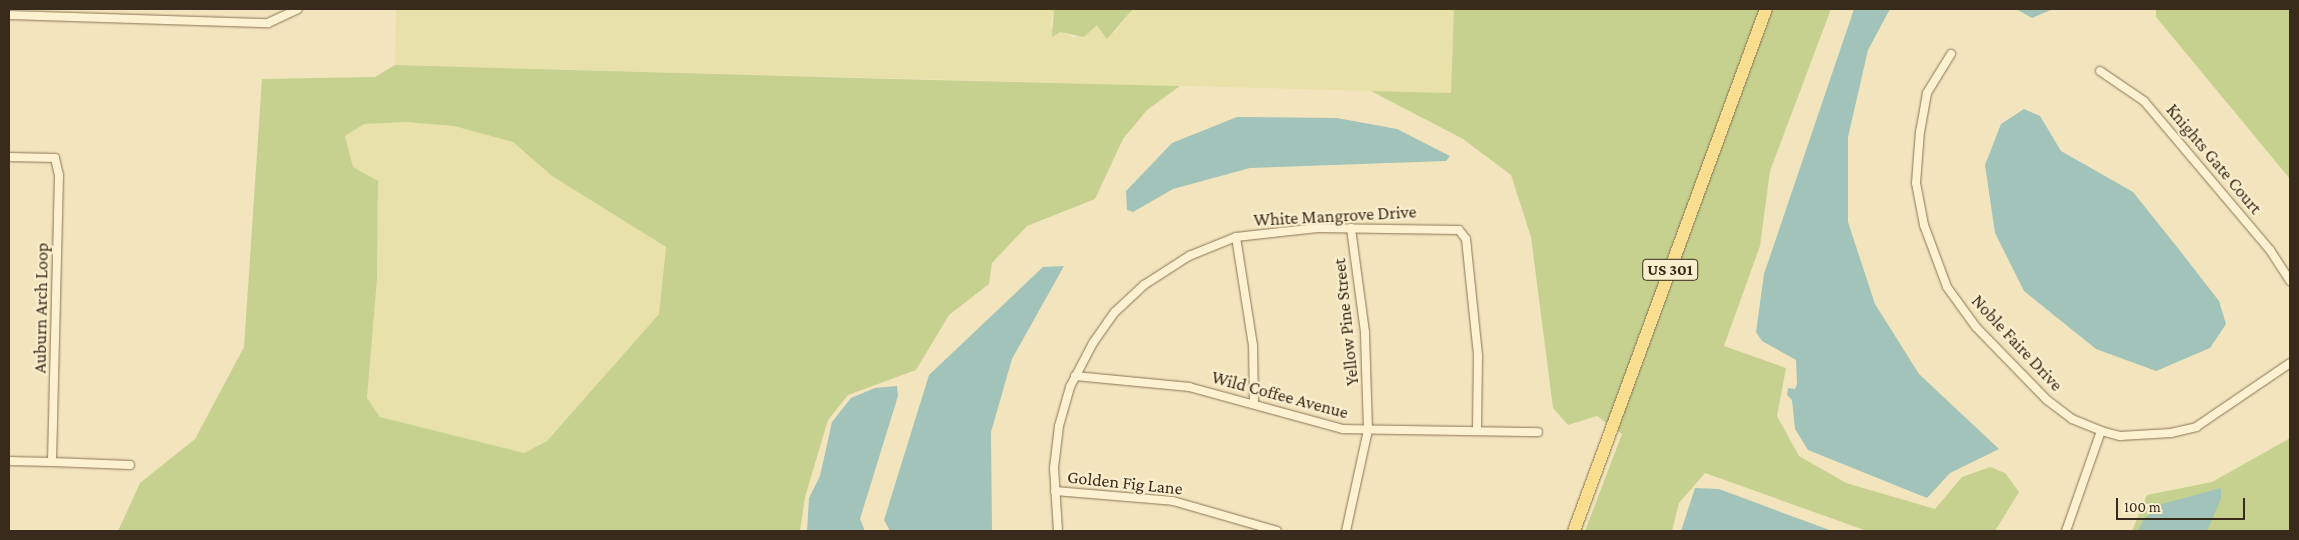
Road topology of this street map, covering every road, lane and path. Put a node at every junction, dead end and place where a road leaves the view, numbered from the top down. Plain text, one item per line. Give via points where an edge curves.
1 (298, 9) edge
2 (1766, 9) edge
3 (9, 15) edge
4 (1951, 54) dead end
5 (2100, 71) dead end
6 (9, 157) edge
7 (1351, 228) junction
8 (1236, 237) junction
9 (2290, 281) edge
10 (2290, 363) edge
11 (1075, 376) junction
12 (1254, 401) junction
13 (1368, 430) junction
14 (1477, 431) junction
15 (1538, 432) dead end
16 (2100, 432) junction
17 (9, 461) edge
18 (52, 462) junction
19 (130, 465) dead end
20 (1055, 491) junction
21 (1058, 531) edge
22 (1277, 531) edge
23 (1346, 531) edge
24 (1574, 531) edge
25 (2066, 531) edge

1 - 3 street via 268,23
2 - 24 main road, US 301
4 - 16 street, Noble Faire Drive via 1927,93 1916,183 1924,225 1947,287 1976,327 2047,400 2072,419
5 - 9 street, Knights Gate Court via 2144,101 2264,242
6 - 18 street, Auburn Arch Loop via 55,158 59,175
7 - 8 street, White Mangrove Drive
7 - 13 street, Yellow Pine Street via 1365,332
7 - 14 street, White Mangrove Drive via 1443,227 1459,230 1466,239 1478,356
8 - 11 street, White Mangrove Drive via 1190,256 1134,294 1108,322
8 - 12 street via 1253,344
10 - 16 street, Noble Faire Drive via 2196,427 2148,435
11 - 12 street, Wild Coffee Avenue via 1166,383
11 - 20 street, White Mangrove Drive via 1059,426
12 - 13 street, Wild Coffee Avenue via 1326,426
13 - 14 street, Wild Coffee Avenue
13 - 23 street, Yellow Pine Street
14 - 15 street, Wild Coffee Avenue
16 - 25 street
17 - 18 street
18 - 19 street
20 - 21 street, White Mangrove Drive
20 - 22 street, Golden Fig Lane via 1173,501

